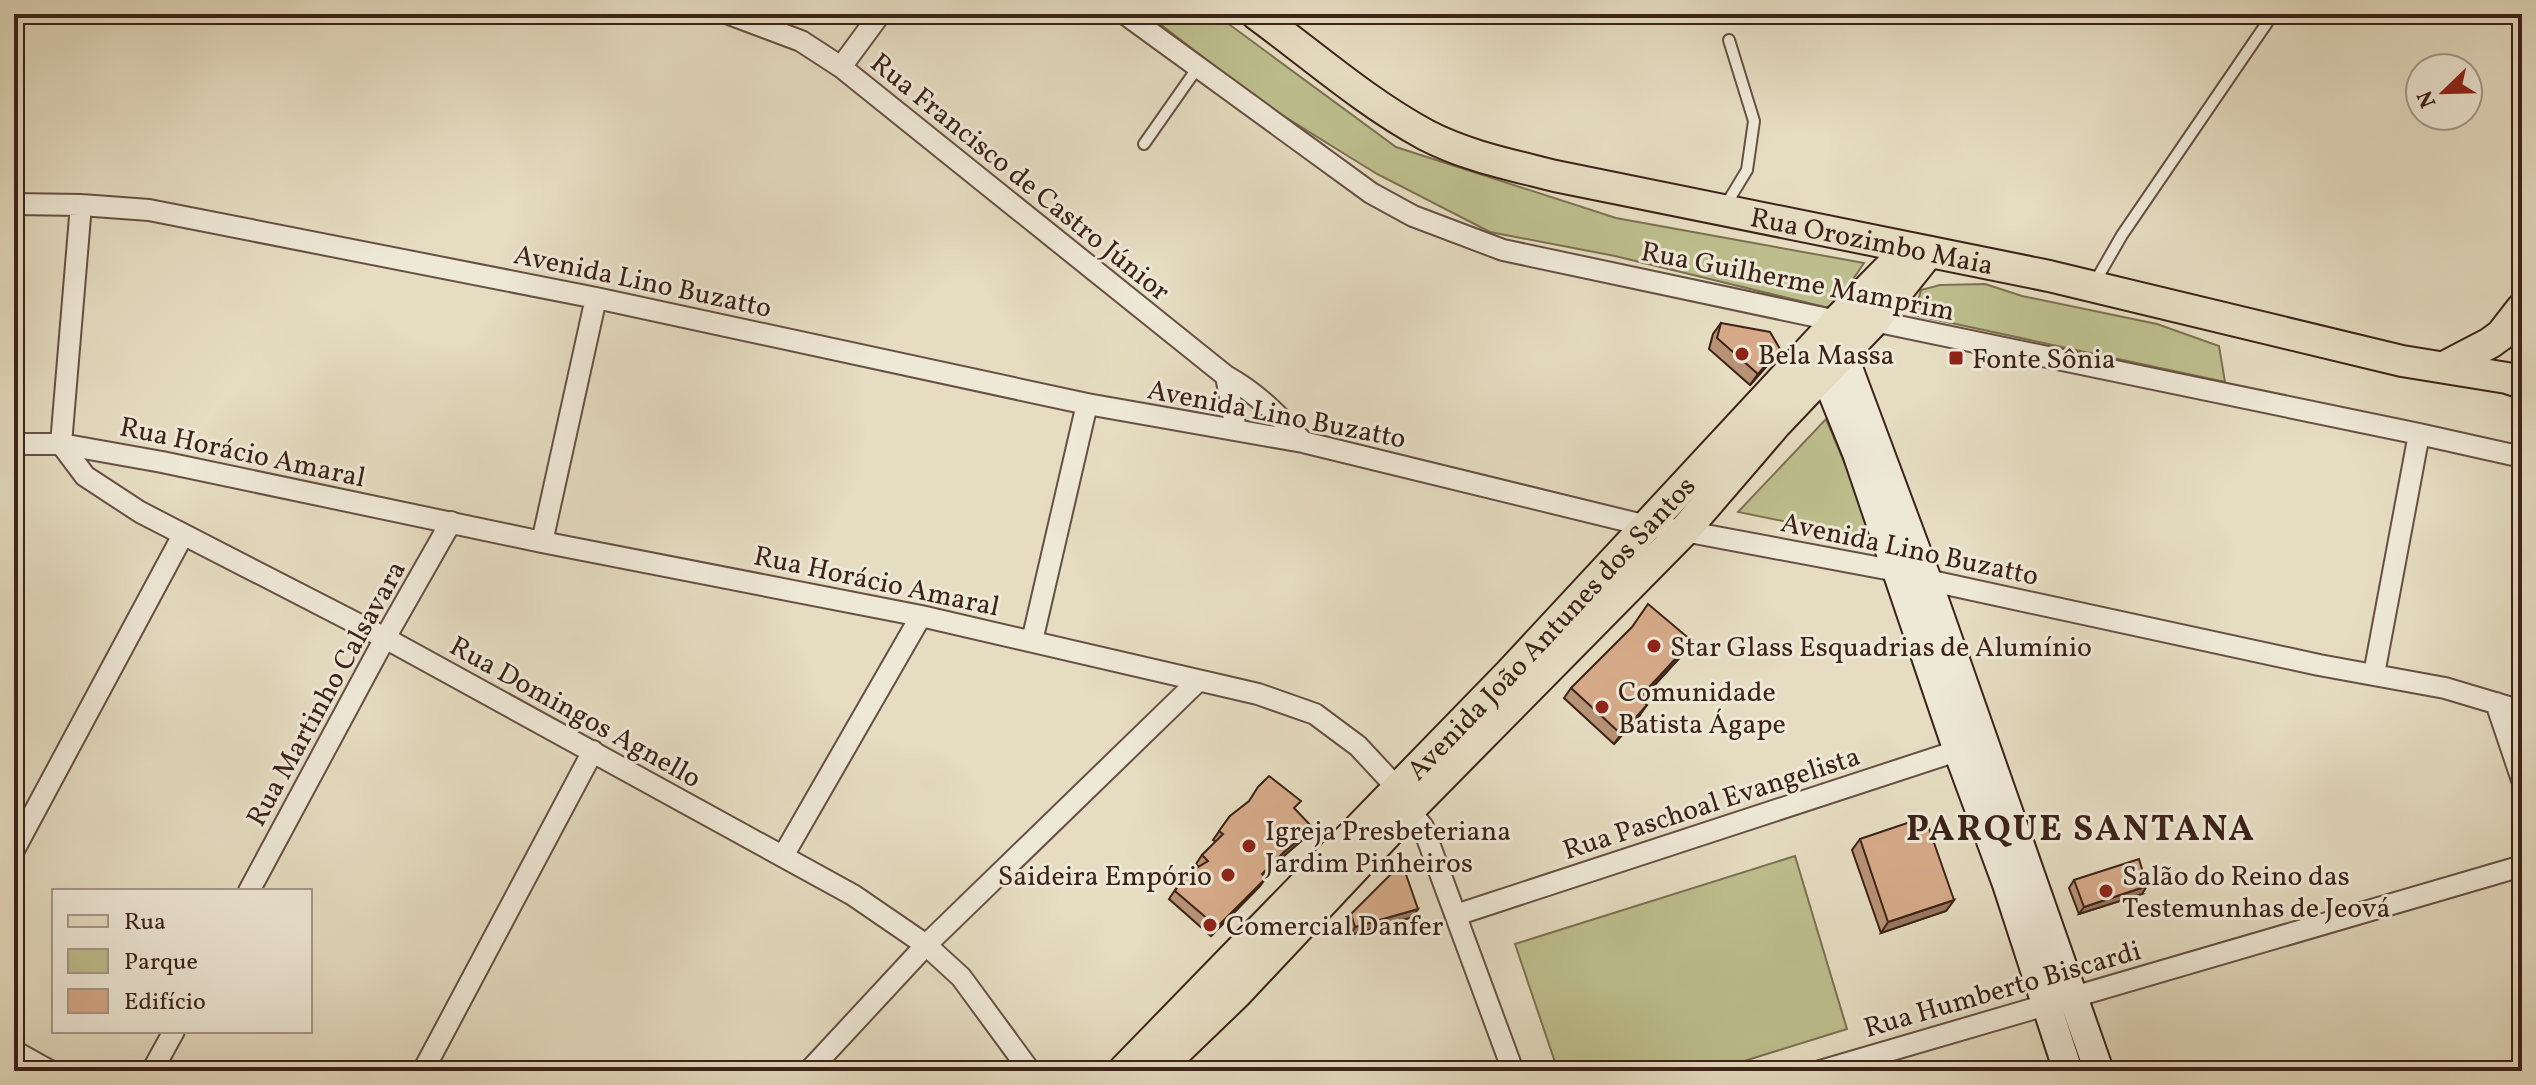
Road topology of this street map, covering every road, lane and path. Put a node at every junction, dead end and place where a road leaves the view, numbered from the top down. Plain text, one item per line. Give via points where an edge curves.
1 (729, 14) edge
2 (880, 14) edge
3 (1125, 14) edge
4 (1256, 14) edge
5 (2273, 14) edge
6 (1729, 40) dead end
7 (841, 67) junction
8 (1198, 67) junction
9 (1144, 144) dead end
10 (14, 204) edge
11 (81, 205) junction
12 (1723, 210) junction
13 (1919, 250) junction
14 (2092, 286) junction
15 (596, 298) junction
16 (2522, 308) edge
17 (1874, 321) junction
18 (2501, 335) junction
19 (1830, 344) junction
20 (2444, 367) junction
21 (2522, 371) edge
22 (1226, 376) junction
23 (2522, 383) edge
24 (1087, 404) junction
25 (1236, 430) junction
26 (2419, 434) junction
27 (1303, 442) junction
28 (14, 444) edge
29 (61, 444) junction
30 (2522, 457) edge
31 (451, 522) junction
32 (1647, 526) junction
33 (1684, 531) junction
34 (183, 535) junction
35 (542, 542) junction
36 (1897, 571) junction
37 (1927, 580) junction
38 (921, 616) junction
39 (385, 638) junction
40 (1032, 641) junction
41 (2374, 674) junction
42 (1197, 682) junction
43 (2496, 703) junction
44 (2522, 711) edge
45 (1970, 746) junction
46 (593, 751) junction
47 (2522, 780) edge
48 (1404, 800) junction
49 (14, 850) edge
50 (783, 856) junction
51 (2522, 866) edge
52 (250, 889) edge
53 (1456, 915) junction
54 (926, 945) junction
55 (2074, 996) junction
56 (2045, 1005) junction
57 (173, 1033) edge
58 (14, 1051) edge
59 (50, 1071) edge
60 (152, 1071) edge
61 (423, 1071) edge
62 (809, 1071) edge
63 (1030, 1071) edge
64 (1123, 1071) edge
65 (1156, 1071) edge
66 (1513, 1071) edge
67 (1820, 1071) edge
68 (2068, 1071) edge
69 (2099, 1071) edge

1 - 7 street, Rua Francisco de Castro Júnior via 801,41
2 - 7 street
3 - 8 street, Rua Guilherme Mamprim
4 - 12 main road, Rua Orozimbo Maia via 1381,108 1429,136 1542,173
5 - 14 lane
6 - 12 lane via 1754,121 1747,170
7 - 22 street, Rua Francisco de Castro Júnior
8 - 9 lane
8 - 19 street, Rua Guilherme Mamprim via 1371,193 1413,216 1503,250
10 - 11 street, Avenida Lino Buzatto
11 - 15 street, Avenida Lino Buzatto via 149,210
11 - 29 street
12 - 13 main road, Rua Orozimbo Maia
13 - 14 main road, Rua Orozimbo Maia
13 - 17 main road, Avenida João Antunes dos Santos
13 - 19 main road, Avenida João Antunes dos Santos
14 - 20 main road, Rua Orozimbo Maia via 2285,335
15 - 24 street, Avenida Lino Buzatto
15 - 35 street
16 - 18 main road
17 - 19 main road, Avenida João Antunes dos Santos
17 - 26 street, Rua Guilherme Mamprim
18 - 20 main road
18 - 21 main road
19 - 32 main road, Avenida João Antunes dos Santos
19 - 33 main road, Avenida João Antunes dos Santos via 1776,424
19 - 36 main road via 1857,453
19 - 37 main road
20 - 23 main road, Rua Orozimbo Maia
22 - 25 street
22 - 27 street, Rua Francisco de Castro Júnior via 1268,405
24 - 25 street, Avenida Lino Buzatto
24 - 40 street
25 - 27 street, Avenida Lino Buzatto
26 - 30 street, Rua Guilherme Mamprim
26 - 41 street
27 - 32 street, Avenida Lino Buzatto
28 - 29 street, Rua Horácio Amaral
29 - 31 street, Rua Horácio Amaral
29 - 34 street, Rua Domingos Agnello via 99,488
31 - 35 street, Rua Horácio Amaral
31 - 39 street, Rua Martinho Calsavara
32 - 33 street, Avenida Lino Buzatto
32 - 48 main road, Avenida João Antunes dos Santos
33 - 36 street, Avenida Lino Buzatto
33 - 48 main road, Avenida João Antunes dos Santos
34 - 39 street, Rua Domingos Agnello
34 - 49 street
35 - 38 street, Rua Horácio Amaral
36 - 37 street, Avenida Lino Buzatto
36 - 45 main road
37 - 41 street, Avenida Lino Buzatto
37 - 45 main road
38 - 40 street, Rua Horácio Amaral
38 - 50 street
39 - 46 street, Rua Domingos Agnello
39 - 52 street, Rua Martinho Calsavara
40 - 42 street, Rua Horácio Amaral
41 - 43 street, Avenida Lino Buzatto
42 - 48 street, Rua Horácio Amaral via 1258,694 1315,714 1358,746
42 - 54 street
43 - 44 street, Avenida Lino Buzatto
43 - 47 street
45 - 53 street, Rua Paschoal Evangelista
45 - 55 main road
45 - 56 main road
46 - 50 street, Rua Domingos Agnello
46 - 61 street
48 - 53 street, Rua Horácio Amaral via 1423,827
48 - 64 main road, Avenida João Antunes dos Santos
48 - 65 main road, Avenida João Antunes dos Santos via 1236,994
50 - 54 street, Rua Domingos Agnello
51 - 55 street, Rua Humberto Biscardi
53 - 66 street, Rua Horácio Amaral
54 - 62 street
54 - 63 street, Rua Domingos Agnello via 961,977
55 - 56 street, Rua Humberto Biscardi
55 - 69 main road
56 - 67 street, Rua Humberto Biscardi
56 - 68 main road
57 - 60 street
58 - 59 street

